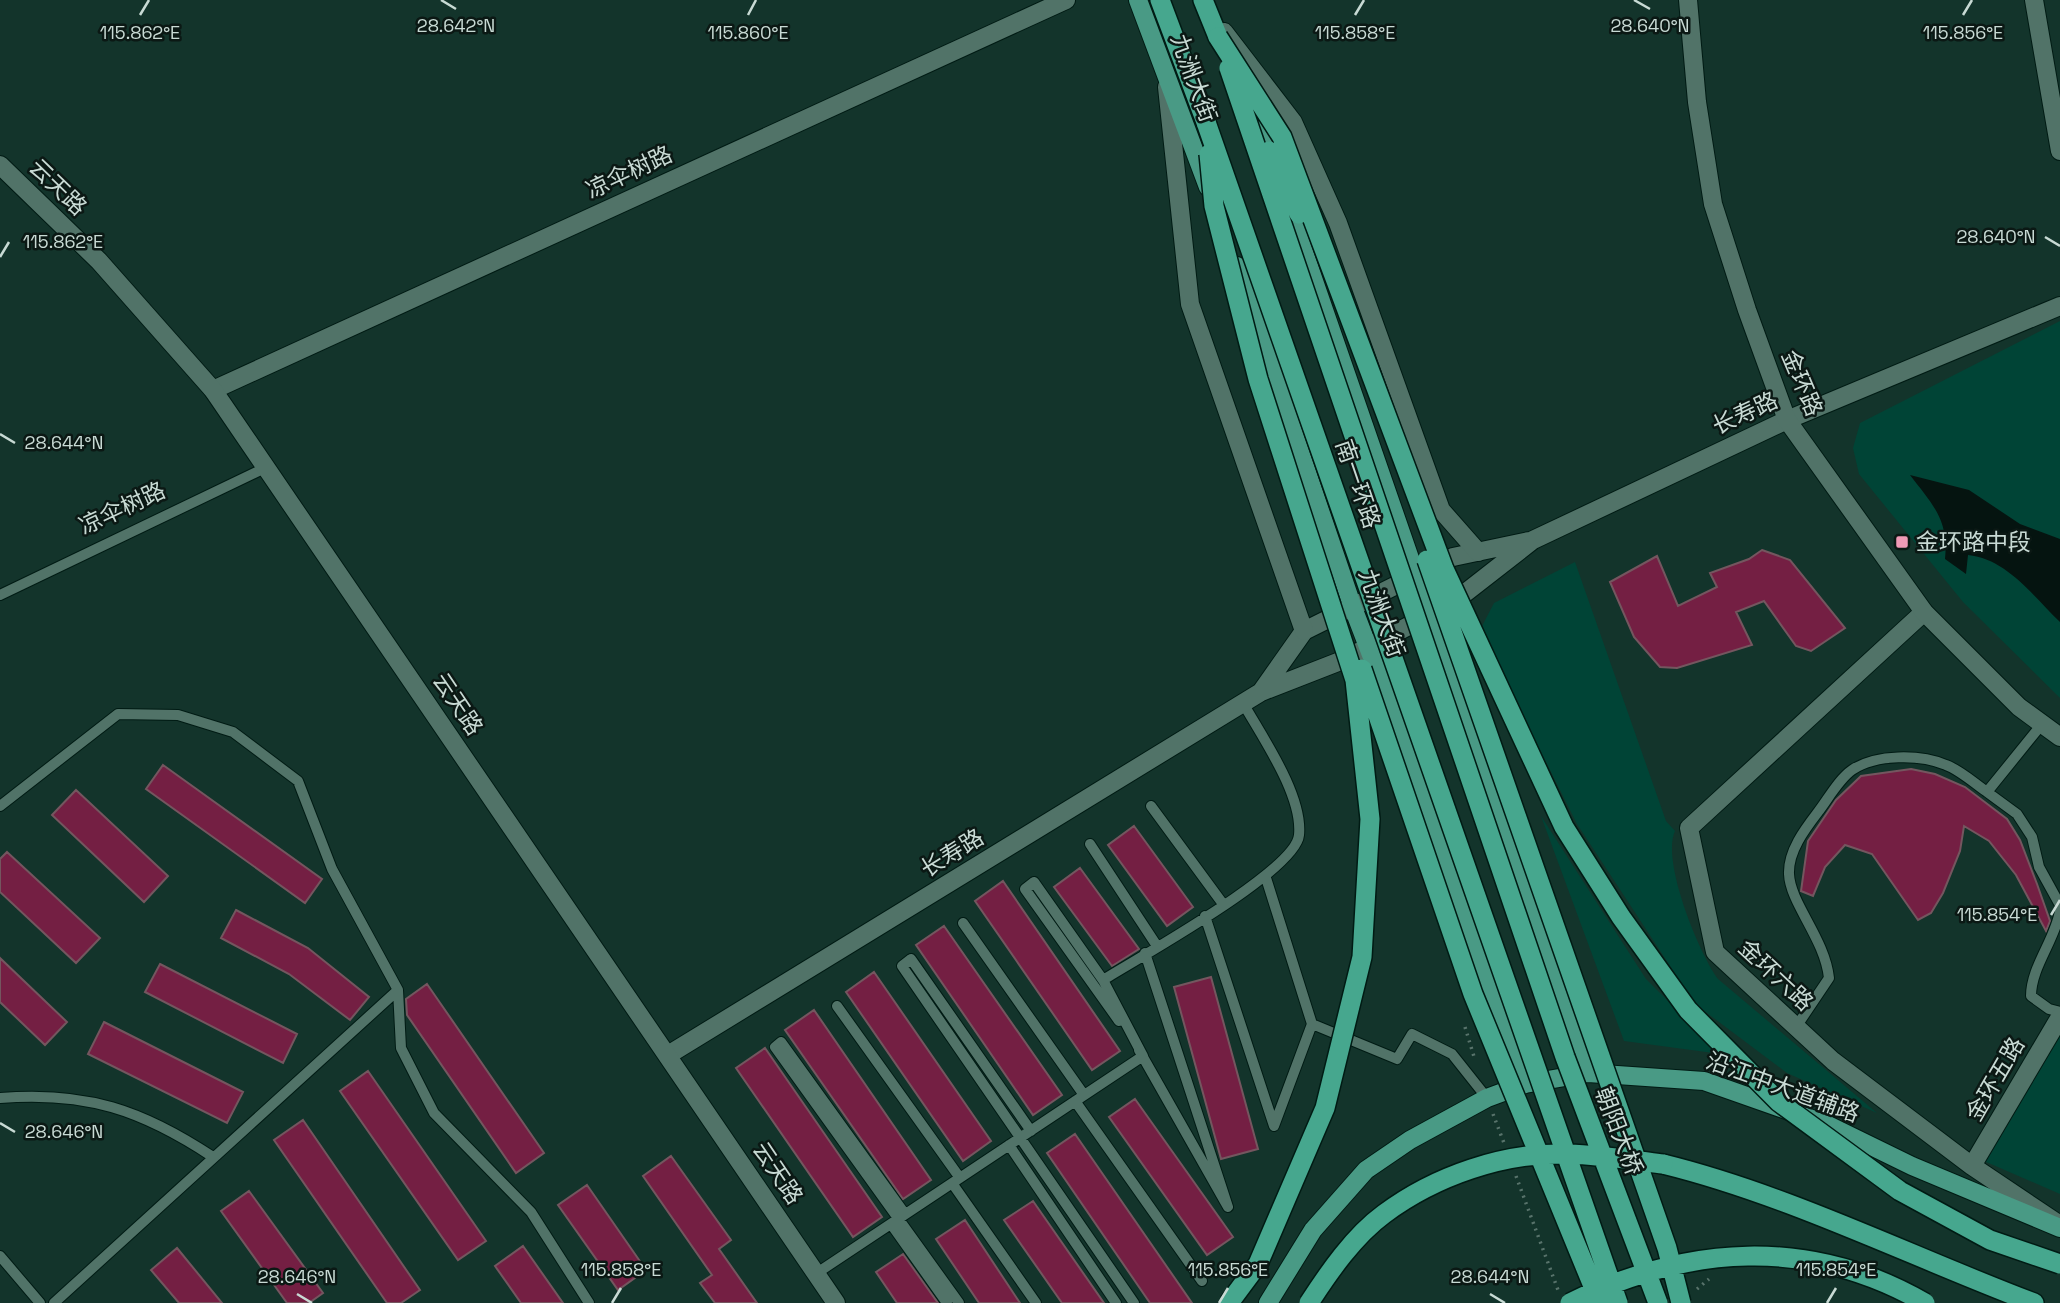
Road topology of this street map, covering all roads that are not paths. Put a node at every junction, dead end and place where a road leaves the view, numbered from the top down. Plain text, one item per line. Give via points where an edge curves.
1 (1066, 0) edge
2 (1138, 0) edge
3 (1160, 0) edge
4 (1203, 0) edge
5 (1212, 0) edge
6 (1688, 0) edge
7 (2034, 0) edge
8 (1221, 35) junction
9 (1165, 70) junction
10 (1207, 125) junction
11 (1269, 151) junction
12 (2060, 151) edge
13 (0, 165) edge
14 (1245, 290) junction
15 (2060, 306) edge
16 (213, 390) junction
17 (1787, 420) junction
18 (267, 467) junction
19 (1533, 540) junction
20 (1478, 552) junction
21 (1417, 572) junction
22 (0, 595) edge
23 (1352, 605) junction
24 (1923, 612) junction
25 (1431, 614) junction
26 (1304, 631) junction
27 (1368, 645) junction
28 (1261, 692) junction
29 (1242, 703) junction
30 (2042, 724) junction
31 (2060, 737) edge
32 (1987, 792) junction
33 (0, 806) edge
34 (1151, 806) dead end
35 (1090, 844) dead end
36 (1266, 878) junction
37 (1223, 904) junction
38 (2060, 905) edge
39 (2060, 911) edge
40 (1205, 916) junction
41 (964, 923) dead end
42 (1157, 946) junction
43 (1145, 953) junction
44 (1537, 976) joint
45 (1102, 980) junction
46 (398, 990) junction
47 (837, 1006) dead end
48 (2060, 1014) edge
49 (1312, 1024) junction
50 (1796, 1027) junction
51 (668, 1055) junction
52 (1143, 1056) junction
53 (1588, 1073) junction
54 (1525, 1084) junction
55 (0, 1098) edge
56 (1080, 1098) junction
57 (1488, 1098) junction
58 (1031, 1131) junction
59 (1021, 1137) junction
60 (1009, 1145) junction
61 (213, 1157) junction
62 (1972, 1166) junction
63 (956, 1181) junction
64 (899, 1219) junction
65 (2060, 1226) edge
66 (1990, 1240) junction
67 (0, 1256) edge
68 (2060, 1264) edge
69 (2060, 1272) edge
70 (817, 1273) junction
71 (1202, 1281) dead end
72 (1688, 1298) edge
73 (40, 1303) edge
74 (54, 1303) edge
75 (589, 1303) edge
76 (836, 1303) edge
77 (947, 1303) edge
78 (959, 1303) edge
79 (1036, 1303) edge
80 (1116, 1303) edge
81 (1134, 1303) edge
82 (1229, 1303) edge
83 (1268, 1303) edge
84 (1309, 1303) edge
85 (1570, 1303) edge
86 (1600, 1303) edge
87 (1618, 1303) edge
88 (1658, 1303) edge
89 (1925, 1303) edge
90 (2034, 1303) edge

1 - 16 street, 凉伞树路
2 - 9 main road, 九洲大街
3 - 10 highway, 南一环路
4 - 8 highway, 南一环路
5 - 8 main road, 九洲大街
6 - 17 street, 金环路 via 1713,204
7 - 12 street
8 - 11 main road, 九洲大街
8 - 20 street via 1293,122 1338,223 1441,510
8 - 44 highway, 南一环路, bridge
8 - 66 highway, bridge via 1282,137 1444,569 1564,827 1621,917 1688,1010 1779,1102 1900,1191
9 - 14 main road, 九洲大街
9 - 26 street via 1190,304
10 - 82 highway, bridge via 1214,206 1258,379 1355,680 1370,820 1362,957 1325,1108 1258,1264
10 - 87 highway, 南一环路, bridge
11 - 21 main road, 九洲大街
11 - 72 highway, bridge via 1328,273
13 - 16 street, 云天路 via 99,261
14 - 23 main road, 九洲大街
14 - 86 highway, bridge via 1266,381 1473,994
15 - 17 street, 长寿路
16 - 18 street, 云天路
17 - 19 street, 长寿路
17 - 24 street, 金环路
18 - 22 lane, 凉伞树路
18 - 51 street, 云天路
19 - 20 street, 长寿路
19 - 25 street, 长寿路 via 1451,604
20 - 21 street, 长寿路
21 - 23 street, 长寿路
21 - 25 main road, 九洲大街
23 - 26 street, 长寿路
23 - 27 main road, 九洲大街
24 - 30 street, 金环路
24 - 50 street, 金环六路 via 1689,828 1715,952
25 - 27 street, 长寿路
25 - 53 main road, 九洲大街
26 - 28 street, 长寿路
27 - 28 street, 长寿路 via 1311,674
27 - 54 main road, 九洲大街
28 - 29 street, 长寿路
29 - 36 lane via 1297,810 1295,848
29 - 51 street, 长寿路
30 - 31 street, 金环路
30 - 32 lane
32 - 38 lane via 2017,814 2032,837 2039,867
32 - 50 lane via 1947,765 1908,758 1878,759 1851,771 1813,819 1789,865 1789,878 1825,952 1829,978
33 - 46 lane via 118,715 178,715 233,732 298,781 332,869
34 - 37 lane
35 - 42 lane
36 - 37 lane
36 - 49 lane
37 - 40 lane
39 - 48 lane via 2052,942 2031,984 2031,996
40 - 42 lane
40 - 49 lane via 1274,1126
41 - 56 lane
42 - 43 lane
43 - 45 lane
43 - 52 lane via 1228,1207
44 - 88 highway, 朝阳大桥, bridge
45 - 52 lane
45 - 52 lane via 1034,882 1025,889
46 - 61 lane
46 - 75 lane via 401,1048 434,1113 531,1212
47 - 63 lane
48 - 62 street, 金环五路
49 - 57 lane via 1397,1059 1412,1034 1452,1054
50 - 62 street, 金环六路 via 1833,1061
51 - 70 street, 云天路
52 - 56 lane
53 - 54 main road, 沿江中大道辅路
53 - 65 main road, 沿江中大道辅路 via 1704,1081 1826,1124 1912,1166
54 - 57 main road, 沿江中大道辅路
55 - 61 lane via 46,1094 98,1102 174,1131
56 - 58 lane
56 - 71 lane
57 - 83 main road, 沿江中大道辅路 via 1366,1170 1313,1230
58 - 59 lane
58 - 59 lane via 911,959 902,966
59 - 60 lane
59 - 81 lane
60 - 63 lane
60 - 80 lane
61 - 74 lane
62 - 65 street, 金环六路
63 - 64 lane
63 - 79 lane
64 - 64 lane via 781,1042 775,1047
64 - 70 lane
64 - 77 lane
64 - 78 lane
66 - 68 highway, bridge
66 - 69 highway, bridge
67 - 73 lane
70 - 76 street, 云天路
84 - 90 highway, bridge via 1331,1269 1382,1215 1443,1179 1506,1159 1566,1154 1663,1164 1713,1176
85 - 89 highway, bridge via 1692,1259 1756,1254 1843,1265

